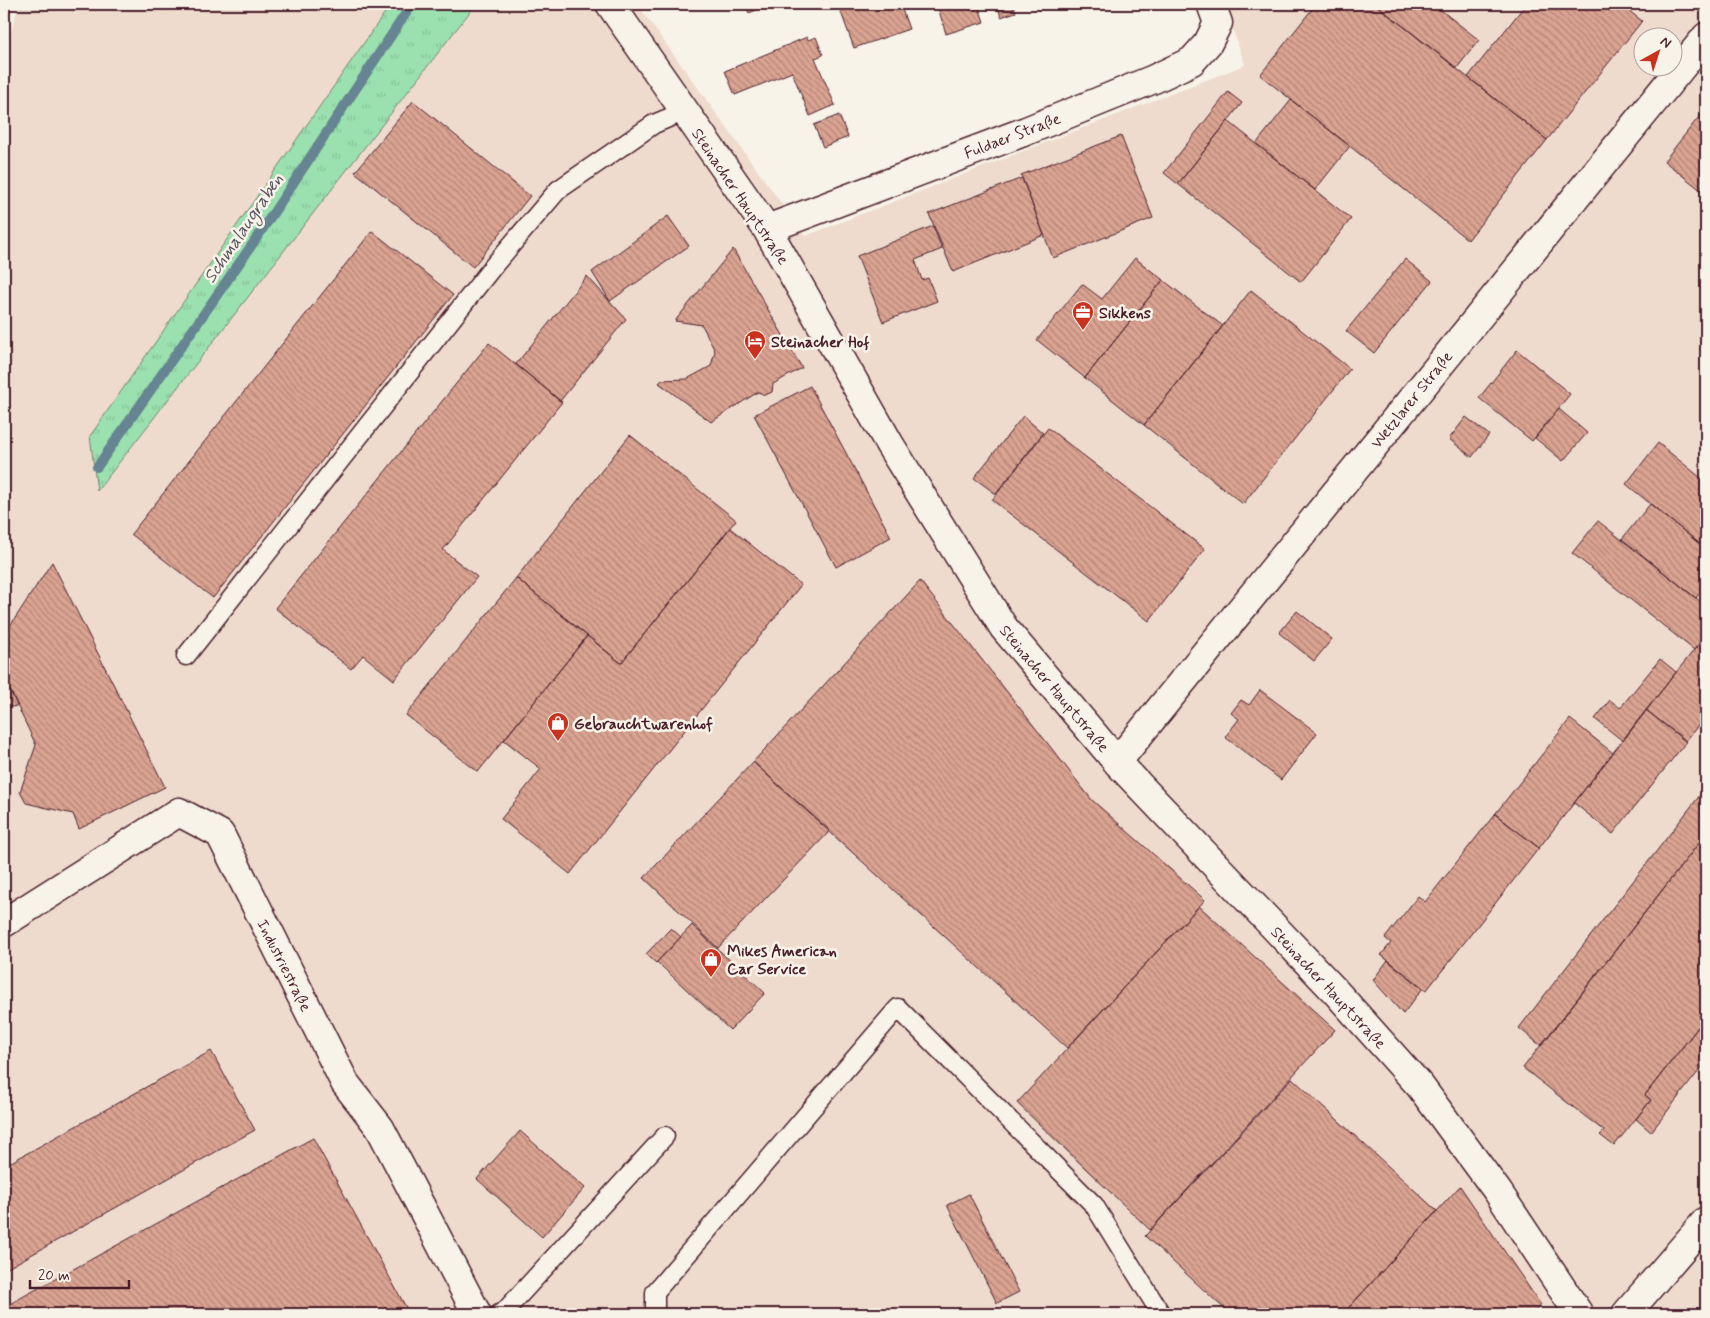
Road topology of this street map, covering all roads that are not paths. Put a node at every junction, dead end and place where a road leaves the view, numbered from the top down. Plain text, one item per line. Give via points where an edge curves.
1 (610, 4) edge
2 (1211, 4) edge
3 (1706, 36) edge
4 (685, 111) junction
5 (767, 229) junction
6 (186, 656) dead end
7 (1117, 762) junction
8 (4, 923) edge
9 (665, 1136) dead end
10 (1706, 1221) edge
11 (477, 1314) edge
12 (499, 1314) edge
13 (655, 1314) edge
14 (1161, 1314) edge
15 (1579, 1314) edge
16 (1626, 1314) edge

1 - 4 street, Steinacher Hauptstraße
2 - 5 street, Fuldaer Straße via 1218,23 1208,43 1192,61 1026,130
3 - 7 street, Wetzlarer Straße
4 - 5 street, Steinacher Hauptstraße
4 - 6 lane via 654,124 558,190 489,272
5 - 7 street, Steinacher Hauptstraße via 890,445 1004,628
7 - 15 street, Steinacher Hauptstraße via 1420,1086 1498,1192
8 - 11 street, Industriestraße via 179,812 220,834 345,1083 380,1128
9 - 12 lane
10 - 16 street
13 - 14 lane via 655,1292 898,1008 1094,1204

